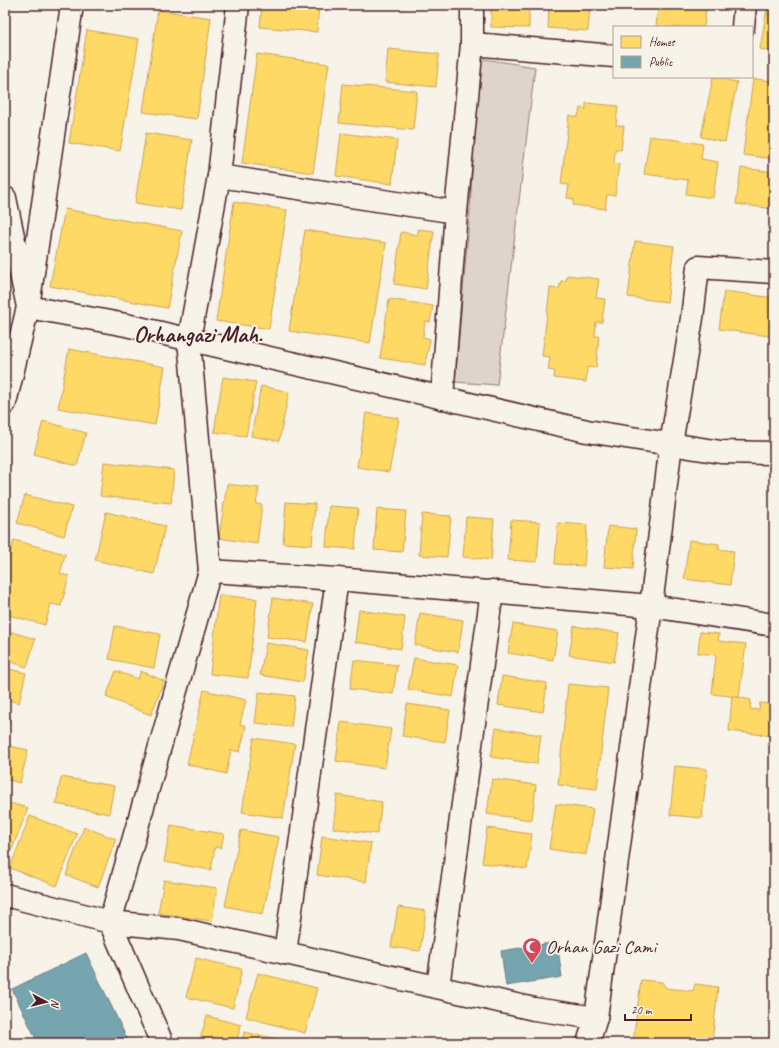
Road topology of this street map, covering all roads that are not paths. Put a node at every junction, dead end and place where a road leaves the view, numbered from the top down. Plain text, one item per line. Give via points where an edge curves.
1 (72, 5) edge
2 (238, 5) edge
3 (472, 5) edge
4 (745, 5) edge
5 (743, 26) edge
6 (472, 44) junction
7 (613, 56) edge
8 (219, 176) junction
9 (5, 198) edge
10 (456, 212) junction
11 (9, 236) edge
12 (774, 272) edge
13 (28, 307) junction
14 (189, 340) junction
15 (442, 398) junction
16 (5, 403) edge
17 (671, 444) junction
18 (774, 453) edge
19 (210, 571) junction
20 (337, 579) junction
21 (492, 591) junction
22 (651, 606) junction
23 (774, 625) edge
24 (5, 895) edge
25 (110, 922) junction
26 (285, 953) junction
27 (438, 987) junction
28 (596, 1018) junction
29 (162, 1043) edge
30 (588, 1043) edge

1 - 13 street
2 - 8 street
3 - 6 street
4 - 5 street
6 - 7 street
6 - 10 street
8 - 10 street
8 - 14 street
9 - 11 street
10 - 15 street
11 - 13 street
12 - 17 street via 698,267
13 - 14 street via 126,325
13 - 16 street
14 - 15 street
14 - 19 street
15 - 17 street via 587,431
17 - 18 street via 720,452
17 - 22 street
19 - 20 street
19 - 25 street
20 - 21 street
20 - 26 street
21 - 22 street
21 - 27 street
22 - 23 street
22 - 28 street
24 - 25 street
25 - 26 street via 179,929
25 - 29 street
26 - 27 street
27 - 28 street via 534,1009
28 - 30 street

